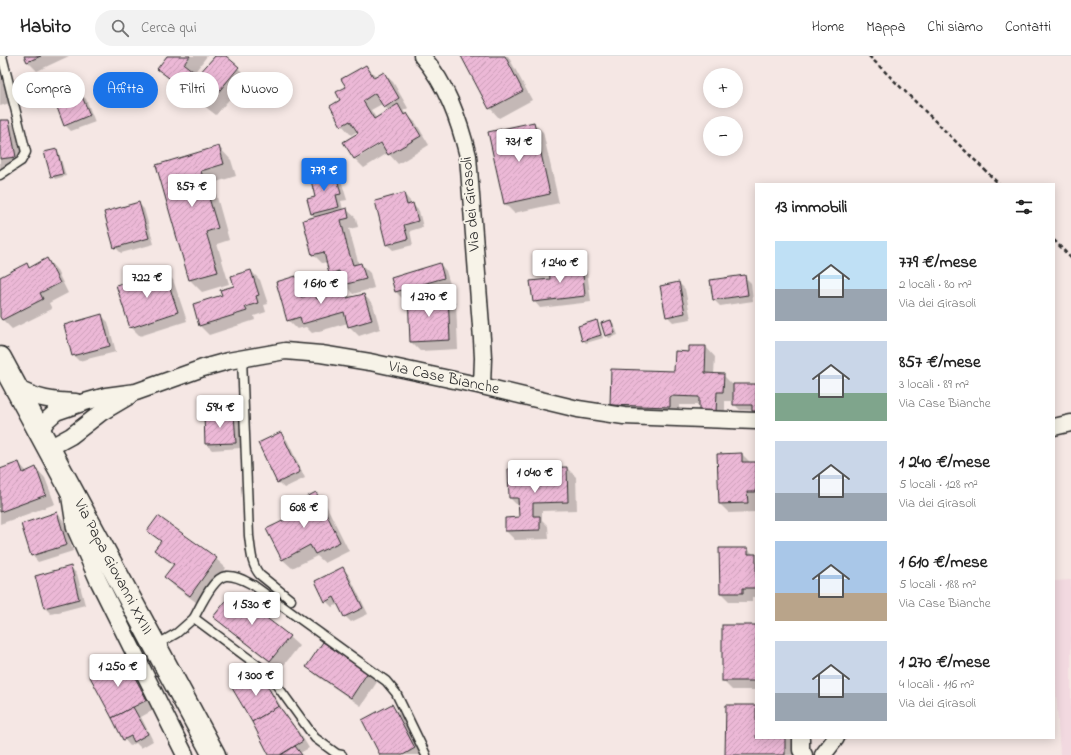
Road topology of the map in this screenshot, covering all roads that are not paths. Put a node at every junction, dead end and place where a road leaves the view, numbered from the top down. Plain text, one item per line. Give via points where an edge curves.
1 (2, 56) edge
2 (422, 56) edge
3 (0, 175) edge
4 (0, 358) edge
5 (242, 358) junction
6 (482, 386) junction
7 (17, 388) junction
8 (136, 392) junction
9 (85, 402) junction
10 (755, 421) edge
11 (1071, 423) edge
12 (1055, 427) edge
13 (44, 440) junction
14 (68, 484) junction
15 (292, 600) dead end
16 (194, 618) junction
17 (155, 645) junction
18 (801, 739) edge
19 (835, 739) edge
20 (185, 755) edge
21 (214, 755) edge
22 (342, 755) edge
23 (426, 755) edge
24 (804, 755) edge
25 (823, 755) edge

1 - 3 lane via 26,152 21,161
2 - 6 street, Via dei Girasoli via 449,97 468,156 482,339
4 - 7 main road, Via Papa Giovanni XXIII
5 - 6 street, Via Case Bianche via 285,351 321,354
5 - 8 street, Via Case Bianche via 203,368
5 - 15 lane via 252,559 256,571
6 - 10 street, Via Case Bianche via 567,407 624,416
7 - 9 street, Via Case Bianche via 47,400
7 - 13 main road, Via Papa Giovanni XXIII
8 - 9 street, Via Case Bianche
8 - 13 street, Via Case Bianche via 102,412 71,436
9 - 13 street, Via Case Bianche via 56,412 47,420
11 - 12 street
13 - 14 main road, Via Papa Giovanni XXIII
14 - 17 main road, Via Papa Giovanni XXIII
14 - 20 street, Via Papa Giovanni XXIII via 78,535
16 - 17 lane via 177,633
16 - 22 lane via 268,673 315,738
16 - 23 lane via 212,587 225,576 242,579 253,585 391,686
17 - 21 main road, Via Papa Giovanni XXIII
18 - 24 street via 801,750
19 - 25 street

